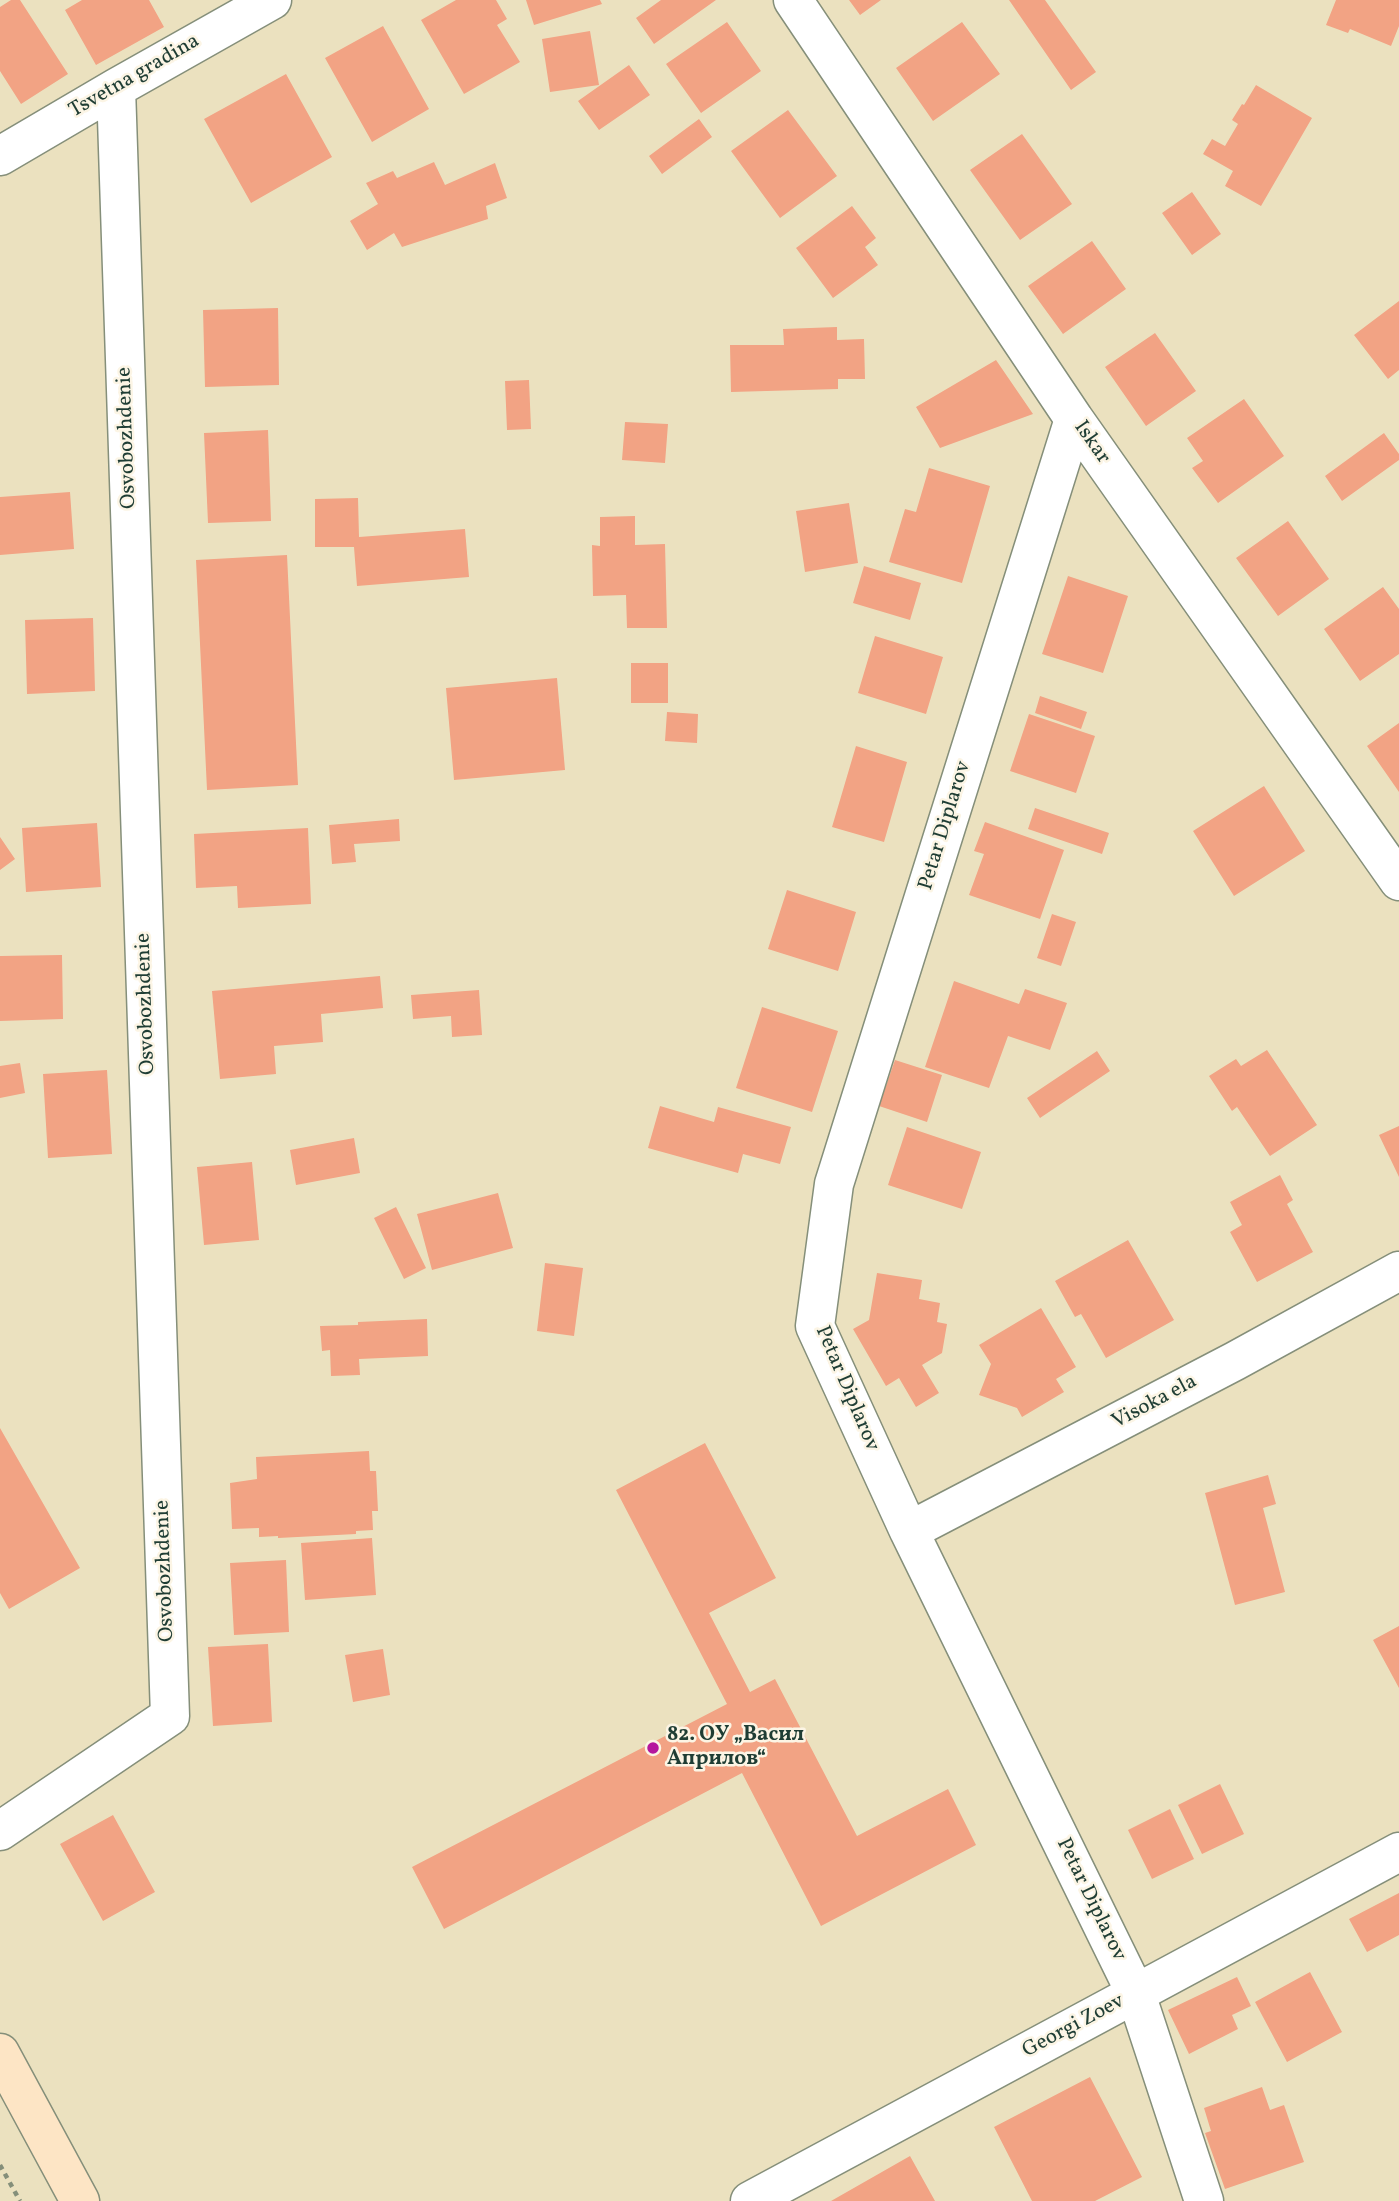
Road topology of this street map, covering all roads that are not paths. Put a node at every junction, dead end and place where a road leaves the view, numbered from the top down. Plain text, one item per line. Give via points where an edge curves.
1 (272, 0) edge
2 (793, 0) edge
3 (116, 88) junction
4 (0, 156) edge
5 (1074, 419) junction
6 (1399, 881) edge
7 (1399, 1271) edge
8 (909, 1531) junction
9 (0, 1831) edge
10 (1399, 1852) edge
11 (1136, 1994) junction
12 (0, 2053) edge
13 (80, 2201) edge
14 (750, 2201) edge
15 (1204, 2201) edge

1 - 3 street, Tsvetna gradina
2 - 5 street, Iskar
3 - 4 street, Tsvetna gradina
3 - 9 street, Osvobozhdenie via 170,1716
5 - 6 street, Iskar
5 - 8 street, Petar Diplarov via 834,1184 815,1326
7 - 8 street, Visoka ela
8 - 11 street, Petar Diplarov
10 - 11 street, Georgi Zoev
11 - 14 street, Georgi Zoev
11 - 15 street, Petar Diplarov
12 - 13 main road

